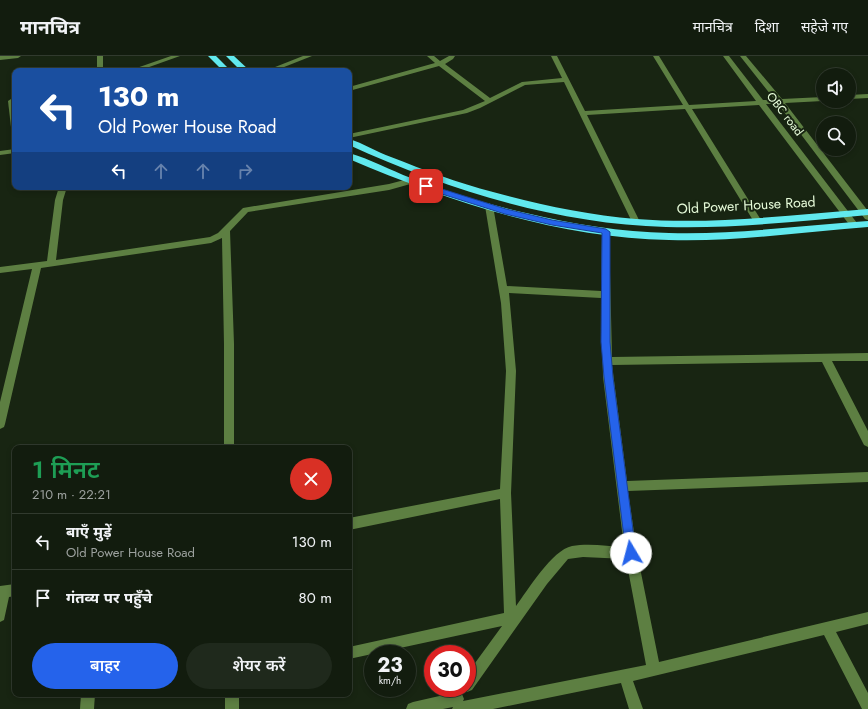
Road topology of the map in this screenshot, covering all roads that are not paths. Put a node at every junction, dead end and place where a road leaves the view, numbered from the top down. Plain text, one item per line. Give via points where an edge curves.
1 (18, 56) edge
2 (100, 56) edge
3 (177, 56) edge
4 (212, 56) edge
5 (230, 56) edge
6 (309, 56) edge
7 (430, 56) edge
8 (452, 56) edge
9 (554, 56) edge
10 (656, 56) edge
11 (726, 56) edge
12 (743, 56) edge
13 (0, 58) edge
14 (441, 64) junction
15 (100, 68) edge
16 (140, 68) edge
17 (224, 68) edge
18 (243, 68) edge
19 (276, 68) edge
20 (566, 80) junction
21 (352, 88) edge
22 (868, 96) edge
23 (856, 97) edge
24 (816, 99) edge
25 (10, 101) edge
26 (490, 101) junction
27 (780, 101) junction
28 (761, 102) junction
29 (687, 107) junction
30 (12, 111) edge
31 (582, 113) junction
32 (352, 135) edge
33 (352, 143) edge
34 (12, 151) edge
35 (0, 153) edge
36 (352, 157) edge
37 (421, 172) junction
38 (411, 182) junction
39 (62, 190) edge
40 (488, 206) junction
41 (845, 212) junction
42 (867, 214) edge
43 (757, 220) junction
44 (636, 222) junction
45 (868, 224) edge
46 (854, 225) junction
47 (226, 230) junction
48 (606, 232) junction
49 (51, 264) junction
50 (37, 266) junction
51 (0, 270) edge
52 (504, 289) junction
53 (606, 295) junction
54 (868, 357) edge
55 (825, 358) junction
56 (607, 361) junction
57 (0, 424) edge
58 (868, 442) edge
59 (229, 445) edge
60 (868, 477) edge
61 (622, 486) junction
62 (506, 493) junction
63 (352, 523) edge
64 (631, 553) junction
65 (6, 591) edge
66 (0, 616) edge
67 (868, 618) edge
68 (511, 621) junction
69 (827, 628) junction
70 (352, 652) edge
71 (654, 670) junction
72 (476, 672) edge
73 (624, 676) junction
74 (88, 697) edge
75 (232, 697) edge
76 (458, 701) edge
77 (868, 707) edge
78 (87, 709) edge
79 (232, 709) edge
80 (413, 709) edge
81 (636, 709) edge

1 - 13 street
2 - 15 street
3 - 16 street
4 - 17 highway
5 - 18 highway
6 - 19 street
7 - 14 street
8 - 14 street
9 - 20 street
10 - 29 street
11 - 28 street, OBC road
12 - 27 street, OBC road
14 - 21 street
14 - 26 street
20 - 26 street via 524,83
20 - 31 street
22 - 23 street
24 - 27 street
25 - 30 street
26 - 32 street via 465,112
27 - 28 street
27 - 42 street, OBC road
28 - 29 street
28 - 41 street, OBC road
29 - 31 street
29 - 43 street
31 - 44 street
33 - 37 highway, Old Power House Road
34 - 35 street
36 - 38 highway, Old Power House Road
37 - 38 street
37 - 44 highway, Old Power House Road via 511,200 598,218
38 - 40 highway, Old Power House Road
38 - 47 street via 370,191 252,208 239,214
39 - 49 street via 58,200
40 - 48 highway, Old Power House Road
40 - 52 street
41 - 42 highway, Old Power House Road
41 - 43 highway, Old Power House Road
41 - 46 street, OBC road
43 - 44 highway, Old Power House Road via 718,223
45 - 46 highway, Old Power House Road
46 - 48 highway, Old Power House Road via 724,236
47 - 49 street via 221,237 211,240
47 - 59 street
48 - 53 street
49 - 50 street
50 - 51 street
50 - 57 street
52 - 53 street
52 - 62 street via 511,371
53 - 56 street
54 - 55 street
55 - 56 street
55 - 58 street
56 - 61 street
60 - 61 street
61 - 64 street
62 - 63 street
62 - 68 street
64 - 68 street via 583,550 564,555
64 - 71 street
65 - 66 street
67 - 69 street
68 - 70 street
68 - 72 street
69 - 71 street
69 - 77 street
71 - 73 street
73 - 76 street
73 - 81 street
74 - 78 street
75 - 79 street
76 - 80 street

